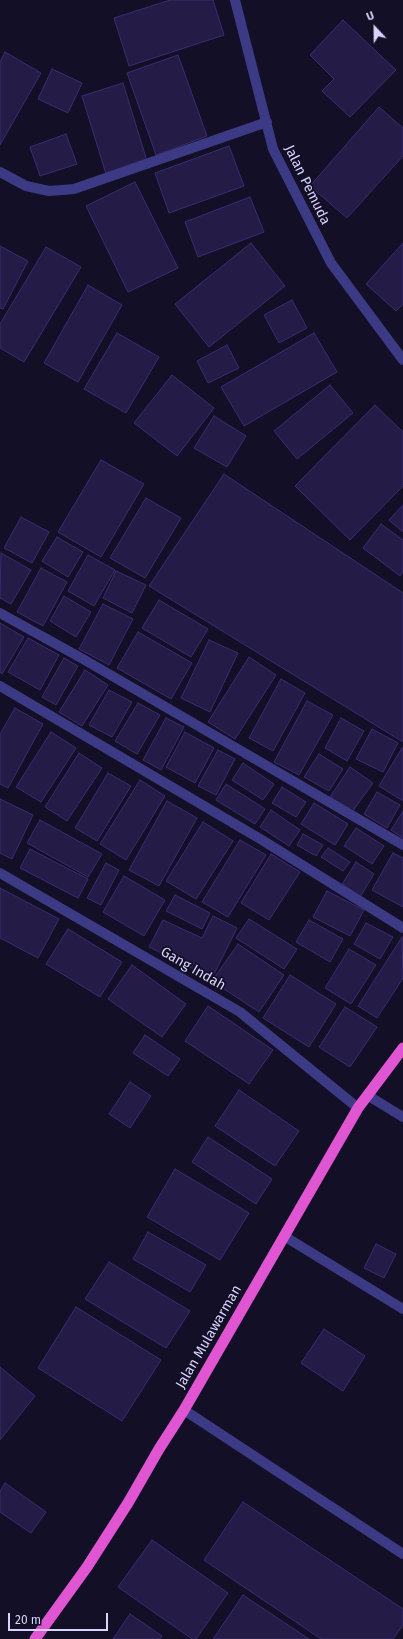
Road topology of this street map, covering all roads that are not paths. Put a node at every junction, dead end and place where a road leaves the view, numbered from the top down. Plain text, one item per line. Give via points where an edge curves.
1 (235, 0) edge
2 (267, 122) junction
3 (0, 172) edge
4 (403, 360) edge
5 (0, 613) edge
6 (0, 686) edge
7 (403, 845) edge
8 (0, 873) edge
9 (403, 928) edge
10 (403, 1048) edge
11 (367, 1096) junction
12 (358, 1108) junction
13 (403, 1117) edge
14 (284, 1236) junction
15 (403, 1310) edge
16 (184, 1410) junction
17 (403, 1554) edge
18 (35, 1639) edge

1 - 2 street, Jalan Pemuda
2 - 3 street via 74,189 49,191 26,186
2 - 4 street, Jalan Pemuda via 273,148 331,263
5 - 7 street
6 - 9 street via 262,840
8 - 12 street, Gang Indah via 240,1012
10 - 11 highway, Jalan Mulawarman
11 - 12 highway, Jalan Mulawarman
11 - 13 street
12 - 14 highway, Jalan Mulawarman
14 - 15 street
14 - 16 highway, Jalan Mulawarman
16 - 17 street
16 - 18 highway, Jalan Mulawarman via 91,1560

